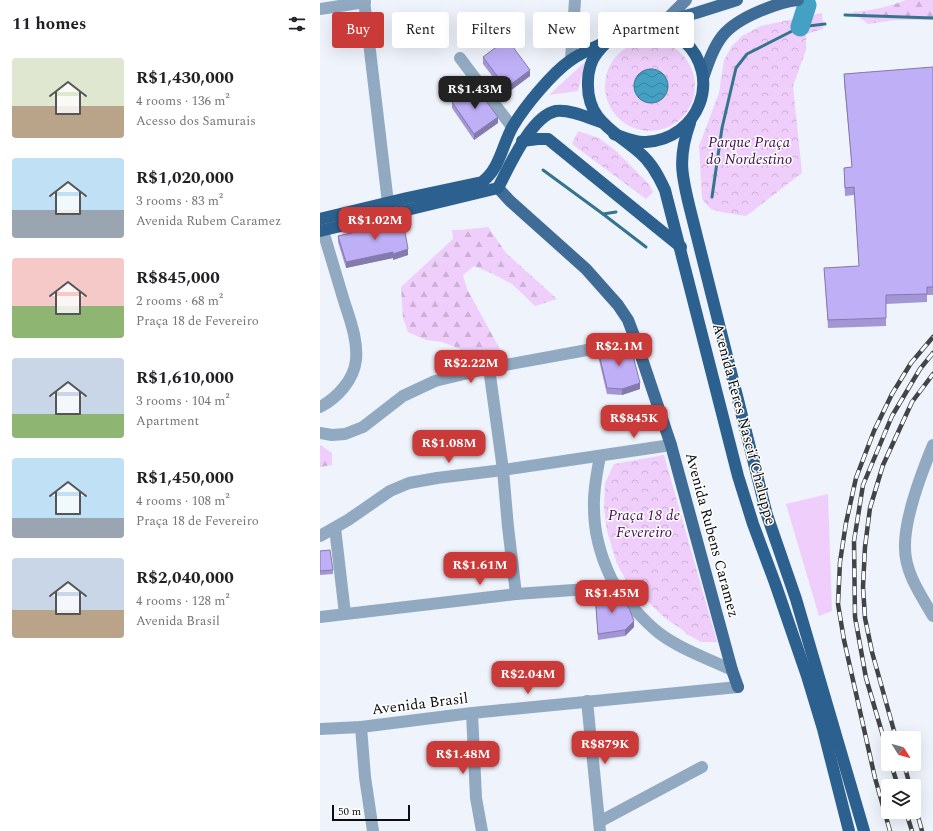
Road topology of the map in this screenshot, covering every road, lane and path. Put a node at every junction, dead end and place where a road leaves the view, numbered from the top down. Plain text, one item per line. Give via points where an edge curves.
1 (575, 0) edge
2 (686, 0) edge
3 (737, 0) edge
4 (798, 0) edge
5 (364, 1) edge
6 (320, 9) edge
7 (674, 12) edge
8 (694, 13) edge
9 (598, 45) edge
10 (600, 48) edge
11 (692, 48) edge
12 (460, 58) dead end
13 (572, 60) junction
14 (703, 78) junction
15 (601, 122) junction
16 (690, 122) junction
17 (512, 127) junction
18 (614, 134) junction
19 (522, 141) junction
20 (498, 188) junction
21 (388, 203) junction
22 (321, 227) edge
23 (681, 247) junction
24 (636, 340) junction
25 (489, 368) junction
26 (320, 407) edge
27 (320, 433) edge
28 (671, 445) junction
29 (933, 445) edge
30 (600, 456) junction
31 (503, 470) junction
32 (335, 528) junction
33 (320, 536) edge
34 (617, 588) junction
35 (516, 594) junction
36 (345, 614) junction
37 (933, 616) edge
38 (320, 617) edge
39 (732, 670) junction
40 (738, 687) joint
41 (587, 701) junction
42 (472, 713) junction
43 (361, 727) junction
44 (320, 729) edge
45 (702, 767) dead end
46 (599, 827) edge
47 (373, 831) edge
48 (482, 831) edge
49 (849, 831) edge
50 (864, 831) edge

1 - 13 street
2 - 7 main road
3 - 8 main road
4 - 14 main road via 767,8 743,18 730,28 719,39
5 - 6 street
5 - 21 street
9 - 13 highway
10 - 15 highway via 588,72 587,90 591,107
11 - 14 highway
12 - 17 street
13 - 17 highway via 550,80
14 - 16 highway via 703,94 698,110
15 - 18 highway
15 - 19 highway via 580,114 557,111 547,114
16 - 18 highway via 676,134 661,140 629,140
16 - 50 highway, Avenida Feres Nascif Chaluppe via 681,155 689,206 767,514 798,606
17 - 21 highway via 489,177 482,182
18 - 23 highway, Avenida Feres Nascif Chaluppe via 641,153 658,175 665,190
19 - 20 highway
19 - 23 highway via 548,139
20 - 22 highway
20 - 24 main road, Avenida Rubens Caramez via 606,290 628,320
21 - 22 highway
22 - 26 street via 352,326 356,361 351,376 340,392
23 - 49 highway, Avenida Feres Nascif Chaluppe via 738,476 807,676
24 - 25 street
24 - 28 main road, Avenida Rubens Caramez
25 - 27 street via 435,381 403,396 363,427 345,434
25 - 31 street
28 - 30 street
28 - 39 main road, Avenida Rubens Caramez
29 - 37 street via 918,484 904,549 908,568
30 - 31 street
30 - 34 street via 595,484 595,529 604,560
31 - 32 street via 409,483 390,491
31 - 35 street
32 - 33 street
32 - 36 street
34 - 35 street
34 - 39 street via 660,634
35 - 36 street
36 - 38 street
39 - 40 main road, Avenida Rubens Caramez
40 - 41 street, Avenida Brasil
41 - 42 street, Avenida Brasil
41 - 46 street
42 - 43 street, Avenida Brasil
42 - 48 street via 476,798
43 - 44 street, Avenida Brasil
43 - 47 street
45 - 46 street

